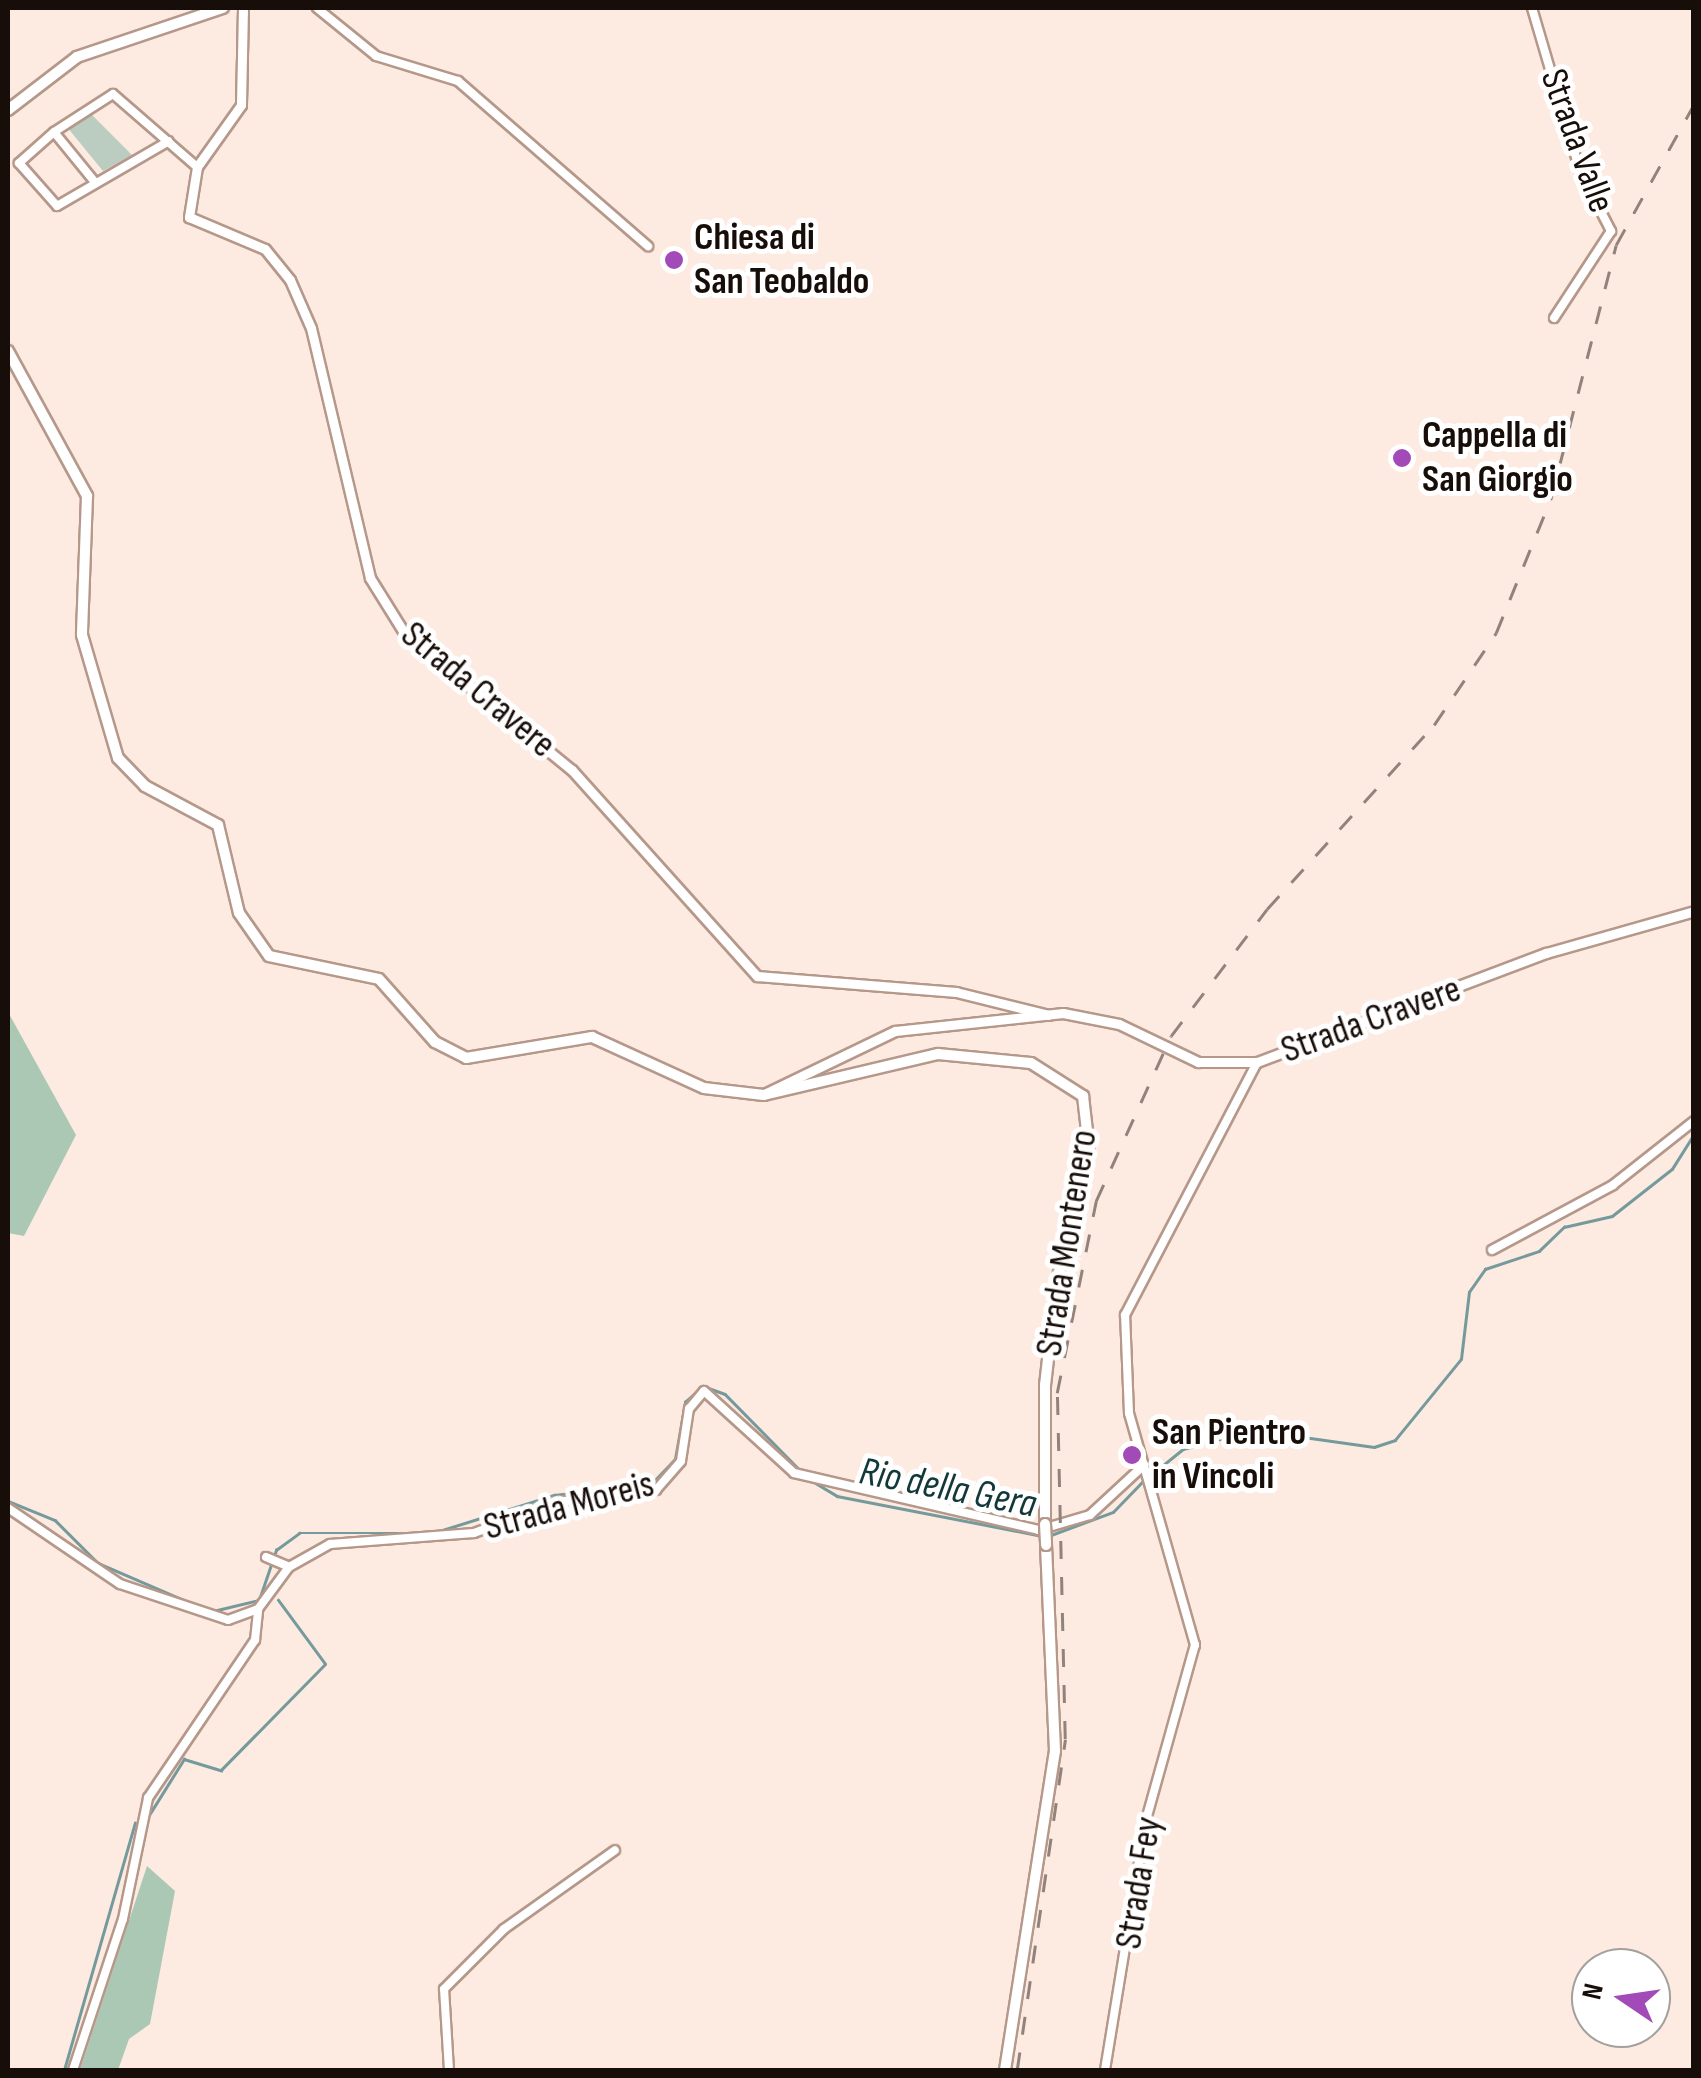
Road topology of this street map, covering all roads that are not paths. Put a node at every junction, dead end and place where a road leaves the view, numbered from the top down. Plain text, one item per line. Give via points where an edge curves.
1 (222, 8) edge
2 (244, 8) edge
3 (317, 8) edge
4 (1532, 8) edge
5 (8, 110) edge
6 (54, 132) junction
7 (169, 141) junction
8 (197, 167) junction
9 (94, 181) junction
10 (648, 246) dead end
11 (1554, 318) dead end
12 (8, 351) edge
13 (1694, 911) edge
14 (1048, 1015) junction
15 (1258, 1062) junction
16 (764, 1094) junction
17 (1694, 1121) edge
18 (1492, 1250) dead end
19 (1148, 1472) junction
20 (8, 1508) edge
21 (266, 1557) dead end
22 (289, 1567) junction
23 (258, 1609) junction
24 (615, 1850) dead end
25 (73, 2070) edge
26 (449, 2070) edge
27 (1005, 2070) edge
28 (1105, 2070) edge

1 - 5 main road via 77,57
2 - 8 street, Strada Cravere via 241,106
3 - 10 street via 376,56 458,81
4 - 11 street, Strada Valle via 1580,171 1610,231
6 - 7 street via 120,95
6 - 9 street
6 - 9 street via 19,163 38,191 57,206
7 - 8 street
7 - 9 street
8 - 14 street, Strada Cravere via 187,204 196,226 265,250 290,280 312,328 370,578 424,654 572,770 757,976 956,992
12 - 16 main road, Strada Montenero via 88,496 82,635 118,758 145,786 218,826 256,945 288,963 379,979 434,1042 466,1058 592,1037 704,1088
13 - 15 street, Strada Cravere via 1546,953
14 - 15 street, Strada Cravere via 1119,1024 1198,1062
14 - 16 street, Strada Cravere via 895,1030
15 - 19 street via 1125,1315 1123,1382
16 - 27 main road, Strada Montenero, bridge via 938,1054 1031,1062 1083,1096 1090,1149 1046,1367 1054,1751
17 - 18 street via 1613,1185
19 - 22 street, Strada Moreis via 1090,1514 1040,1530 849,1492 798,1473 704,1390 689,1409 681,1462 656,1490 557,1502 474,1533 330,1544
19 - 28 street, Strada Fey via 1196,1644 1187,1699 1146,1820
20 - 23 street via 120,1584 196,1616 228,1620
21 - 22 street
22 - 23 street
23 - 25 street via 255,1640 148,1798 123,1919
24 - 26 street via 504,1929 444,1989

